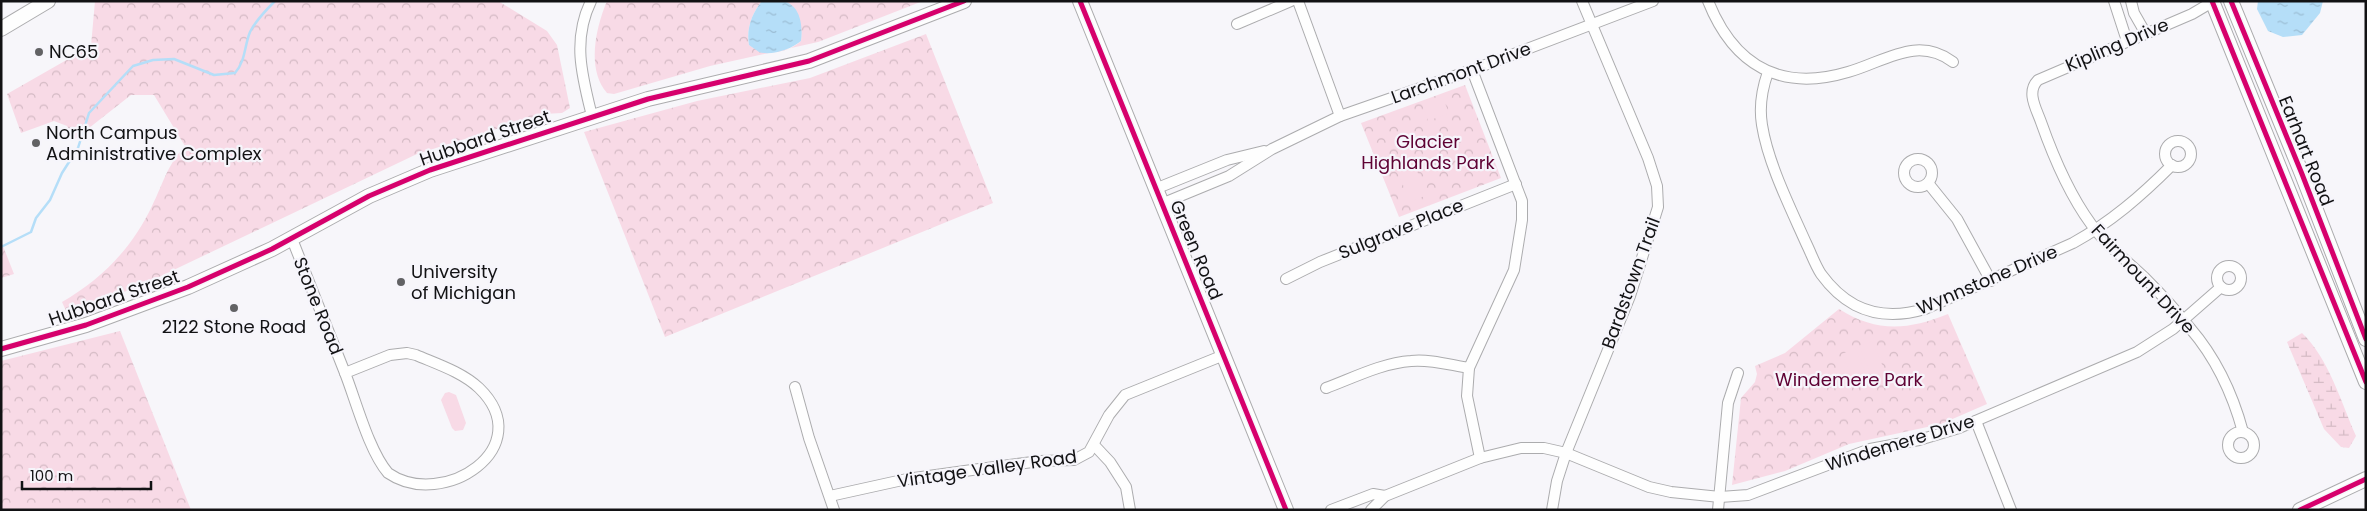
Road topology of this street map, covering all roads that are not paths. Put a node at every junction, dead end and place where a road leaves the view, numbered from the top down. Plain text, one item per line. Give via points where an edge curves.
1 (48, 1) edge
2 (591, 1) edge
3 (964, 1) edge
4 (1080, 1) edge
5 (1291, 1) edge
6 (1298, 1) edge
7 (1582, 1) edge
8 (1653, 1) edge
9 (1708, 1) edge
10 (2213, 1) edge
11 (2231, 1) edge
12 (2131, 3) edge
13 (2116, 6) edge
14 (1237, 24) dead end
15 (1591, 26) junction
16 (1, 29) edge
17 (2146, 34) junction
18 (2127, 41) junction
19 (1953, 62) dead end
20 (1472, 70) junction
21 (1768, 72) junction
22 (2033, 98) joint
23 (592, 116) junction
24 (1340, 116) junction
25 (1272, 149) junction
26 (2172, 165) dead end
27 (2302, 174) junction
28 (2284, 180) junction
29 (1928, 183) dead end
30 (1516, 184) junction
31 (1155, 189) junction
32 (1161, 204) junction
33 (2096, 231) junction
34 (292, 239) junction
35 (1286, 279) dead end
36 (1991, 281) junction
37 (2221, 287) dead end
38 (2184, 320) junction
39 (2366, 339) edge
40 (1, 349) edge
41 (1224, 355) junction
42 (1469, 368) junction
43 (345, 372) junction
44 (1738, 373) dead end
45 (2366, 382) edge
46 (795, 388) dead end
47 (1326, 388) dead end
48 (1976, 421) junction
49 (2243, 432) dead end
50 (1094, 445) junction
51 (1566, 452) junction
52 (1480, 458) junction
53 (2366, 478) edge
54 (475, 480) dead end
55 (2366, 486) edge
56 (437, 494) dead end
57 (830, 496) junction
58 (1385, 496) junction
59 (1720, 497) junction
60 (2304, 508) edge
61 (834, 510) edge
62 (1130, 510) edge
63 (1286, 510) edge
64 (1331, 510) edge
65 (1371, 510) edge
66 (1552, 510) edge
67 (1718, 510) edge
68 (2011, 510) edge

1 - 16 street
2 - 23 street via 581,28 579,49 581,74
3 - 23 street, Hubbard Street via 809,62 680,91
4 - 31 street, Green Road
5 - 14 street
6 - 24 street
7 - 15 street, Bardstown Trail
8 - 15 street, Larchmont Drive
9 - 21 street via 1723,32 1752,62
10 - 17 street, Kipling Drive
10 - 28 street, Earhart Road
11 - 27 street, Earhart Road
12 - 13 street
12 - 17 street
13 - 18 street
15 - 20 street, Larchmont Drive
15 - 51 street, Bardstown Trail via 1648,158 1657,186 1658,207 1630,296
17 - 18 street, Kipling Drive
18 - 22 street, Kipling Drive via 2038,80 2032,88
19 - 21 street via 1937,52 1921,50 1885,58 1850,72 1811,80 1790,79
20 - 24 street, Larchmont Drive
20 - 30 street
21 - 36 street, Wynnstone Drive via 1761,103 1768,148 1821,273 1837,291 1854,304 1877,314 1905,315 1925,310
22 - 33 street, Fairmount Drive via 2049,144 2072,192
23 - 34 street, Hubbard Street via 408,179 346,207
24 - 25 street, Larchmont Drive
25 - 31 street, Larchmont Drive via 1227,160
25 - 32 street, Larchmont Drive via 1229,176
26 - 33 street, Wynnstone Drive via 2126,210
27 - 28 street
27 - 39 street, Earhart Road
28 - 45 street, Earhart Road
29 - 36 street via 1957,219
30 - 35 street, Sulgrave Place via 1320,262
30 - 42 street via 1522,201 1522,220 1514,270
31 - 32 street, Green Road
32 - 41 street, Green Road
33 - 36 street, Wynnstone Drive
33 - 38 street, Fairmount Drive
34 - 40 street, Hubbard Street via 234,268 166,296 86,325
34 - 43 street, Stone Road
37 - 38 street, Windemere Drive
38 - 48 street, Windemere Drive via 2136,352
38 - 49 street, Fairmount Drive via 2228,388
41 - 50 street, Vintage Valley Road via 1125,395 1109,415
41 - 63 street, Green Road
42 - 47 street via 1410,361
42 - 52 street via 1467,396
43 - 54 street, Stone Road via 390,355 407,353 470,380 494,410 498,428 494,456
43 - 56 street, Stone Road via 380,462 388,473 405,487 424,494
44 - 59 street via 1728,403
46 - 57 street
48 - 59 street, Windemere Drive via 1919,440 1870,448 1748,495
48 - 68 street
50 - 57 street, Vintage Valley Road via 1090,452 1074,460 1040,461 907,479
50 - 62 street via 1126,487
51 - 52 street, Windemere Drive via 1521,448
51 - 59 street, Windemere Drive via 1649,487
51 - 66 street, Bardstown Trail
52 - 58 street, Windemere Drive
53 - 60 street
55 - 60 street
57 - 61 street
58 - 64 street, Windemere Drive via 1373,494
58 - 65 street, Windemere Drive
59 - 67 street

